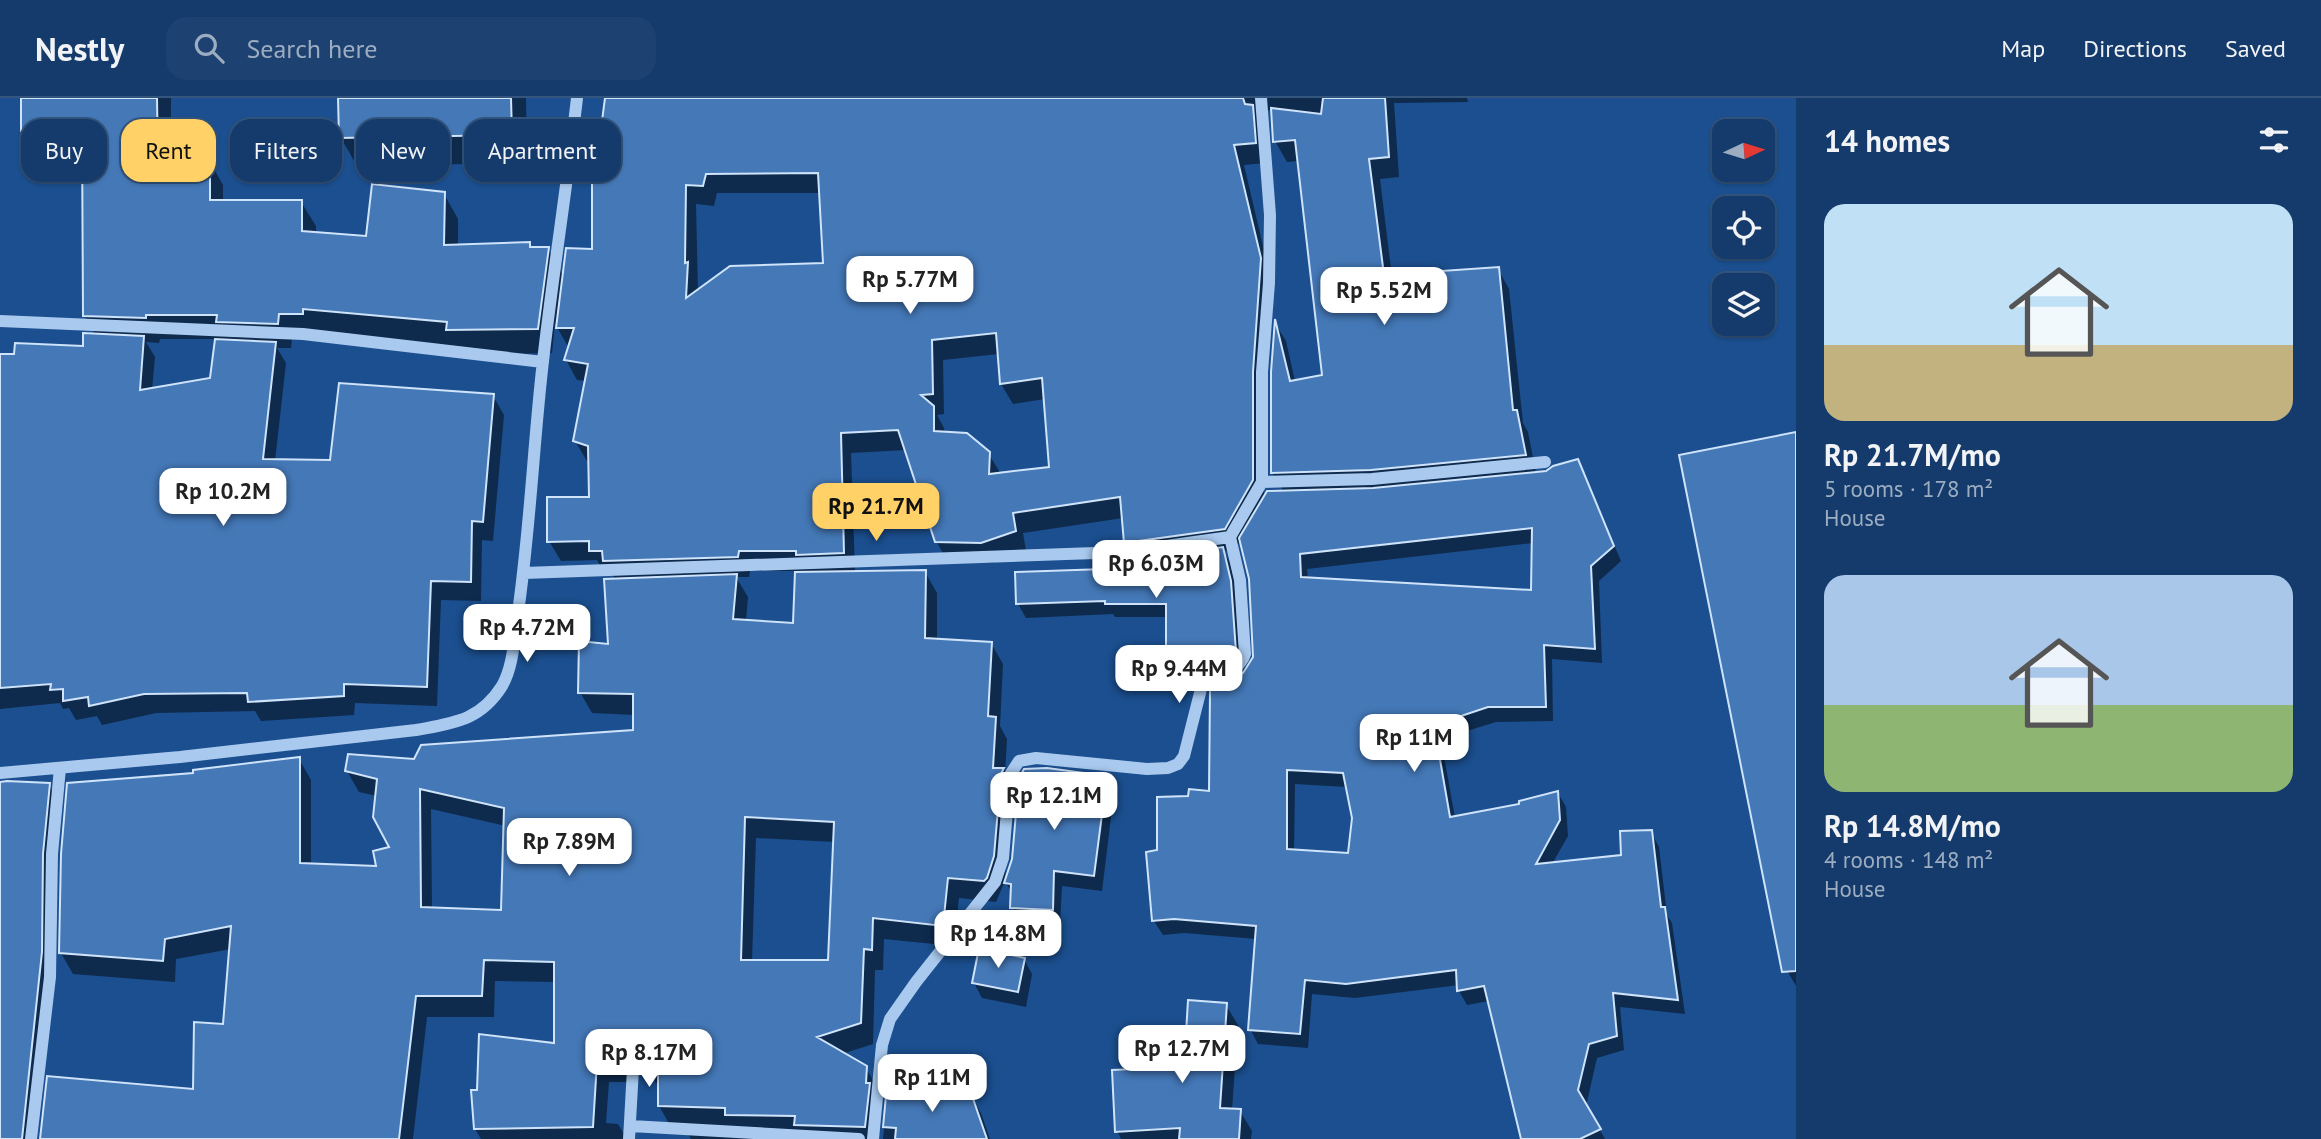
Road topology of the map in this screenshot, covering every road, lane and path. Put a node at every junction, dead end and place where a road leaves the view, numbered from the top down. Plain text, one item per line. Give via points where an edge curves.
1 (577, 98) edge
2 (1261, 98) edge
3 (0, 321) edge
4 (543, 362) junction
5 (1545, 462) dead end
6 (1262, 482) junction
7 (1230, 537) junction
8 (524, 573) junction
9 (60, 768) junction
10 (0, 773) edge
11 (634, 1051) dead end
12 (630, 1132) edge
13 (31, 1139) edge
14 (859, 1139) edge
15 (873, 1139) edge

1 - 4 street
2 - 6 street via 1270,215
3 - 4 street via 303,334
4 - 8 street
5 - 6 street via 1372,479
6 - 7 street
7 - 8 street via 1124,552
7 - 15 street via 1240,580 1242,663 1202,685 1178,764 1147,769 1036,758 1019,761 1010,775 1003,858 995,882 890,1019 882,1045
8 - 9 street via 507,672 478,714 416,730
9 - 10 street
9 - 13 street via 52,854 51,977
11 - 12 street
12 - 14 street

